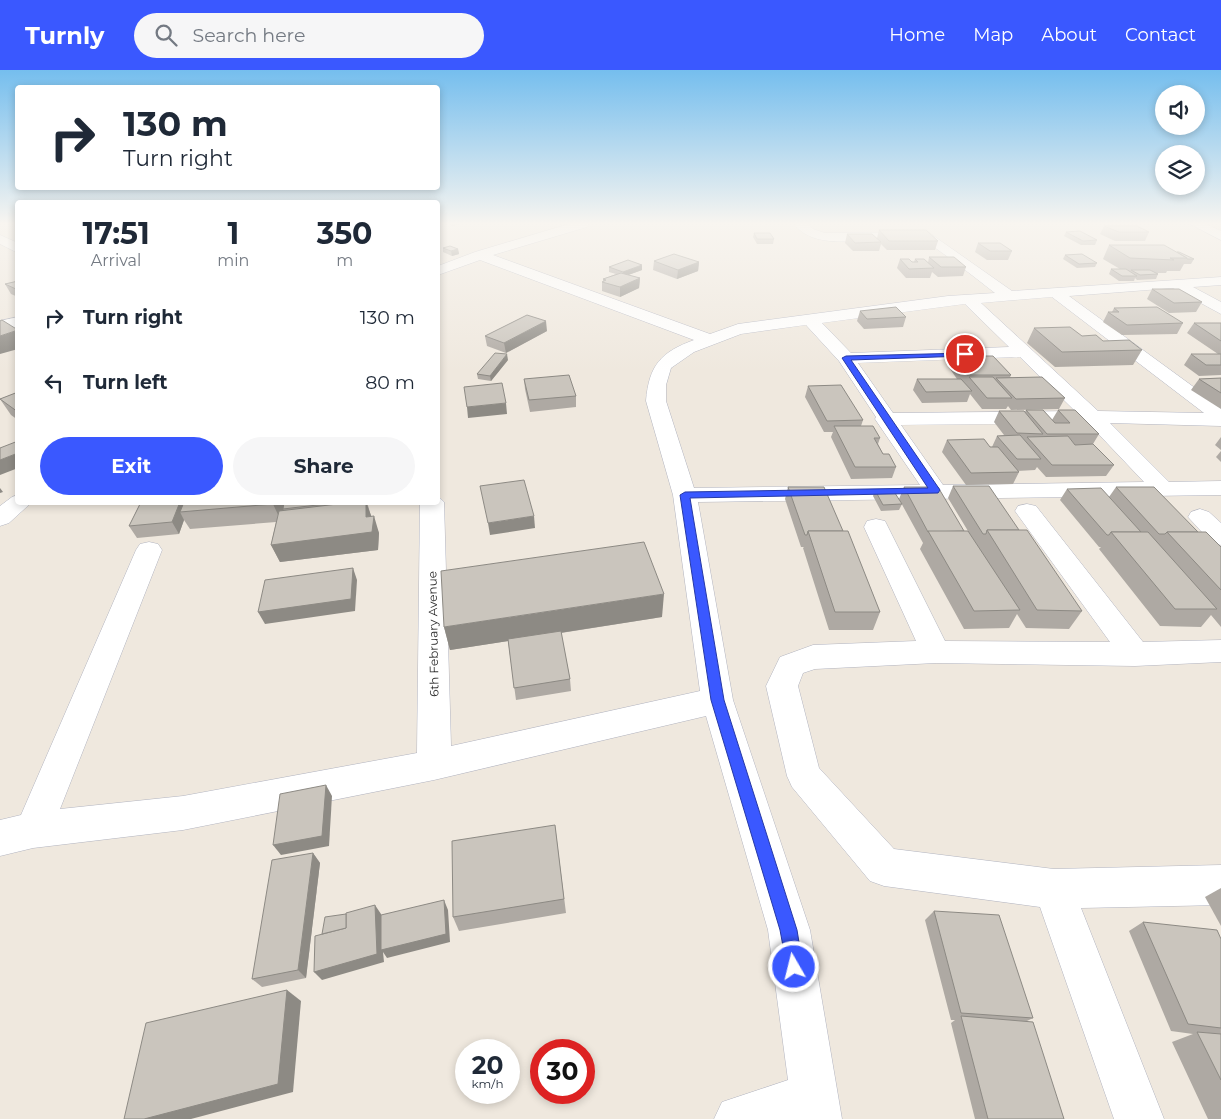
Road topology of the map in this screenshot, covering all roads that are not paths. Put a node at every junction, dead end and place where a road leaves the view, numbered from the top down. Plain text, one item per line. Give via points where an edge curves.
1 (529, 273) edge
2 (977, 273) edge
3 (1221, 281) edge
4 (1176, 283) junction
5 (1056, 292) junction
6 (1009, 296) junction
7 (968, 299) junction
8 (1221, 309) edge
9 (810, 319) junction
10 (15, 323) edge
11 (0, 326) edge
12 (708, 339) junction
13 (1024, 352) junction
14 (846, 358) junction
15 (1093, 417) junction
16 (1221, 418) edge
17 (885, 419) junction
18 (1162, 488) junction
19 (1221, 488) edge
20 (935, 490) junction
21 (685, 495) junction
22 (16, 505) edge
23 (432, 505) edge
24 (1027, 511) dead end
25 (1200, 517) dead end
26 (0, 518) edge
27 (876, 527) dead end
28 (1221, 538) edge
29 (149, 550) dead end
30 (1221, 651) edge
31 (936, 652) junction
32 (1136, 654) junction
33 (717, 700) junction
34 (434, 765) junction
35 (33, 830) junction
36 (0, 838) edge
37 (1221, 885) edge
38 (1054, 889) junction
39 (815, 1108) edge
40 (739, 1119) edge
41 (1139, 1119) edge

1 - 12 street
2 - 6 street
3 - 4 street
4 - 5 street
4 - 8 street
5 - 6 street
5 - 16 street
6 - 7 street
7 - 9 street
7 - 13 street
9 - 12 street via 738,329
9 - 14 street
10 - 11 street
12 - 21 street via 688,348 664,366 657,385 656,401
13 - 14 street
13 - 15 street
14 - 17 street
15 - 16 street
15 - 17 street
15 - 18 street
17 - 20 street
18 - 19 street
18 - 20 street
20 - 21 street
21 - 33 street
22 - 26 street
23 - 34 street, 6th February Avenue
24 - 32 street
25 - 28 street
27 - 31 street
29 - 35 street
30 - 32 street
31 - 32 street
31 - 38 street via 813,657 791,665 782,686 804,776 884,867
33 - 34 street
33 - 39 street via 789,930
34 - 35 street via 183,813
35 - 36 street
37 - 38 street
38 - 41 street
39 - 40 street

